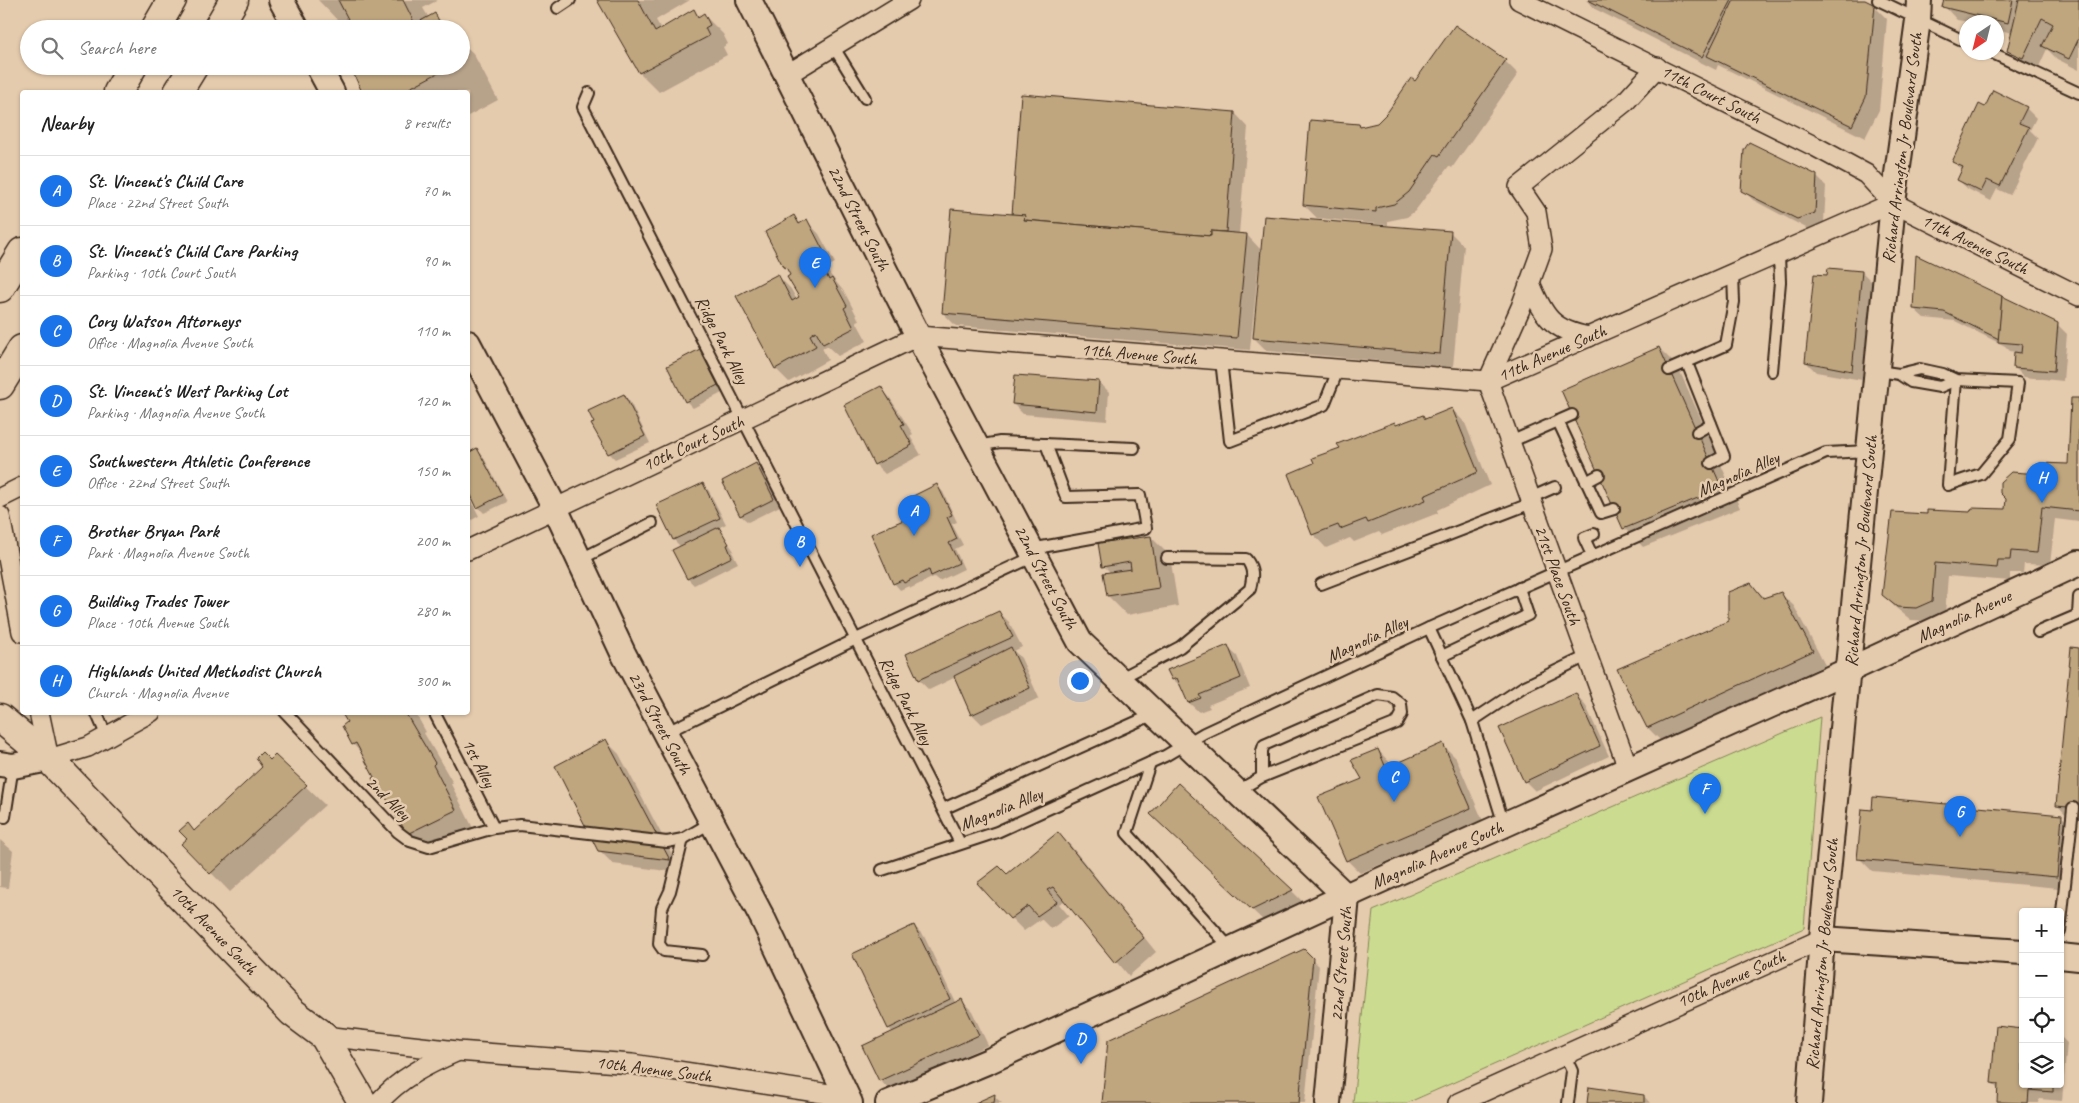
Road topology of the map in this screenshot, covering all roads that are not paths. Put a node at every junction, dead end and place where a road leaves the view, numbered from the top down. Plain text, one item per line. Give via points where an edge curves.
1 (172, 0) edge
2 (234, 0) edge
3 (281, 0) edge
4 (570, 0) edge
5 (749, 0) edge
6 (909, 0) edge
7 (1519, 0) edge
8 (1878, 0) edge
9 (558, 8) dead end
10 (1918, 10) edge
11 (160, 20) edge
12 (222, 20) edge
13 (292, 20) edge
14 (1959, 37) edge
15 (833, 46) junction
16 (2004, 58) edge
17 (1657, 67) junction
18 (788, 74) junction
19 (128, 75) edge
20 (188, 75) edge
21 (323, 75) edge
22 (119, 90) edge
23 (179, 90) edge
24 (331, 90) edge
25 (589, 93) dead end
26 (2079, 93) edge
27 (866, 98) dead end
28 (1893, 203) junction
29 (1779, 254) junction
30 (20, 255) edge
31 (1733, 274) junction
32 (1530, 283) junction
33 (0, 288) edge
34 (2079, 296) edge
35 (918, 336) junction
36 (1589, 337) junction
37 (470, 347) edge
38 (20, 352) edge
39 (1221, 360) junction
40 (1686, 363) junction
41 (1338, 370) junction
42 (1669, 370) dead end
43 (1772, 371) dead end
44 (1888, 372) junction
45 (1956, 380) junction
46 (1488, 381) junction
47 (0, 386) edge
48 (1572, 415) dead end
49 (744, 419) junction
50 (1558, 421) junction
51 (1711, 424) junction
52 (1697, 432) dead end
53 (1510, 442) junction
54 (1046, 444) junction
55 (977, 446) junction
56 (1134, 448) dead end
57 (1870, 451) junction
58 (1711, 463) dead end
59 (1600, 476) dead end
60 (1586, 482) junction
61 (1554, 487) dead end
62 (20, 488) edge
63 (0, 498) edge
64 (1531, 501) junction
65 (555, 508) junction
66 (1614, 509) dead end
67 (0, 516) edge
68 (652, 523) dead end
69 (1594, 534) dead end
70 (470, 549) edge
71 (1033, 552) junction
72 (1592, 555) junction
73 (1167, 558) dead end
74 (579, 560) junction
75 (2079, 564) edge
76 (1556, 570) junction
77 (1321, 584) dead end
78 (1519, 588) junction
79 (2079, 597) edge
80 (2078, 617) edge
81 (20, 621) edge
82 (1430, 628) junction
83 (2038, 632) dead end
84 (856, 639) junction
85 (1442, 656) junction
86 (1587, 656) junction
87 (1849, 670) junction
88 (1119, 679) junction
89 (1154, 714) junction
90 (41, 715) edge
91 (99, 715) edge
92 (146, 715) edge
93 (288, 715) edge
94 (436, 715) edge
95 (0, 718) edge
96 (1472, 721) junction
97 (665, 733) junction
98 (106, 737) junction
99 (1186, 745) junction
100 (49, 759) junction
101 (1150, 764) junction
102 (6, 765) edge
103 (1628, 768) junction
104 (1262, 778) junction
105 (1237, 791) junction
106 (942, 808) junction
107 (2073, 808) dead end
108 (0, 816) edge
109 (712, 822) junction
110 (1504, 825) junction
111 (494, 828) junction
112 (683, 840) junction
113 (960, 843) junction
114 (882, 870) dead end
115 (1347, 897) junction
116 (2063, 908) edge
117 (1822, 938) junction
118 (1232, 950) junction
119 (2019, 952) edge
120 (702, 955) dead end
121 (2064, 956) edge
122 (2079, 958) edge
123 (324, 1036) junction
124 (457, 1051) junction
125 (1564, 1054) junction
126 (850, 1100) edge
127 (363, 1103) edge
128 (378, 1103) edge
129 (876, 1103) edge
130 (888, 1103) edge
131 (1328, 1103) edge
132 (1458, 1103) edge
133 (1568, 1103) edge
134 (1809, 1103) edge

1 - 11 main road
2 - 12 main road
3 - 13 street
4 - 9 lane
5 - 18 street, 22nd Street South
6 - 15 street
7 - 17 street, 11th Court South
8 - 10 lane
10 - 14 lane
10 - 28 street, Richard Arrington Jr Boulevard South
15 - 18 street
15 - 27 lane
16 - 26 lane
17 - 28 street, 11th Court South via 1866,174
17 - 32 street via 1625,102 1519,187 1536,212 1542,249
18 - 35 street, 22nd Street South
19 - 22 main road
20 - 23 main road
21 - 24 street
25 - 49 lane, Ridge Park Alley via 583,107
28 - 29 street, 11th Avenue South
28 - 34 street, 11th Avenue South
28 - 44 street, Richard Arrington Jr Boulevard South
29 - 31 street, 11th Avenue South
29 - 43 lane via 1780,282
30 - 33 main road
31 - 36 street, 11th Avenue South
31 - 40 lane via 1734,302 1726,345
32 - 36 street via 1548,318 1567,333
32 - 46 street
35 - 39 street, 11th Avenue South
35 - 49 street, 10th Court South
35 - 55 street, 22nd Street South
36 - 46 street, 11th Avenue South
37 - 65 street, 23rd Street South
38 - 47 main road
39 - 41 street, 11th Avenue South
39 - 41 lane via 1230,441 1324,404
40 - 42 lane
40 - 51 lane
41 - 46 street, 11th Avenue South
44 - 45 lane via 1920,369
44 - 57 street, Richard Arrington Jr Boulevard South
45 - 45 lane via 1948,485 1981,474 2010,439 2018,384
46 - 53 street, 21st Place South
48 - 50 lane
49 - 65 street, 10th Court South
49 - 84 lane, Ridge Park Alley
50 - 53 lane
50 - 60 lane
51 - 52 lane
51 - 58 lane via 1724,456
53 - 64 street, 21st Place South
54 - 55 lane via 1000,442
54 - 56 lane
54 - 71 lane via 1066,497 1140,495 1146,528
55 - 71 street, 22nd Street South
57 - 72 lane, Magnolia Alley via 1826,453
57 - 87 street, Richard Arrington Jr Boulevard South
59 - 60 lane
60 - 66 lane via 1601,513
61 - 64 lane
62 - 63 street
64 - 76 street, 21st Place South
64 - 77 lane
65 - 70 street, 10th Court South
65 - 74 street, 23rd Street South
67 - 81 street
68 - 74 lane
69 - 72 lane via 1584,538
71 - 84 lane
71 - 88 street, 22nd Street South via 1080,642
72 - 76 lane, Magnolia Alley
73 - 88 lane via 1246,559 1252,565 1250,589 1180,648
74 - 97 street, 23rd Street South
75 - 87 street, Magnolia Avenue
76 - 78 lane, Magnolia Alley
76 - 86 street, 21st Place South
78 - 82 lane, Magnolia Alley
78 - 85 lane via 1528,615
79 - 80 lane
80 - 83 lane
82 - 85 lane
82 - 99 lane, Magnolia Alley via 1204,733
84 - 97 lane
84 - 106 lane, Ridge Park Alley
85 - 96 lane
86 - 96 lane via 1523,687
86 - 103 street, 21st Place South
87 - 103 street, Magnolia Avenue South
87 - 117 street, Richard Arrington Jr Boulevard South
88 - 89 street, 22nd Street South
89 - 99 street, 22nd Street South
89 - 106 lane
90 - 100 street
91 - 98 lane
92 - 98 street
93 - 111 lane, 2nd Alley via 342,776 410,841 429,847
94 - 111 lane, 1st Alley
95 - 100 main road, 10th Avenue South
96 - 110 lane
97 - 109 street, 23rd Street South
98 - 100 street via 88,747
99 - 101 lane, Magnolia Alley
99 - 105 street, 22nd Street South
100 - 102 street
100 - 123 main road, 10th Avenue South via 292,1012
101 - 113 lane, Magnolia Alley via 997,832
101 - 118 lane via 1127,833
102 - 108 lane via 5,817
103 - 110 street, Magnolia Avenue South
104 - 104 lane via 1397,723 1402,714 1401,704 1392,697 1378,695 1264,745
104 - 105 lane
105 - 115 street, 22nd Street South
106 - 113 lane, Ridge Park Alley
107 - 116 lane
109 - 112 lane
109 - 126 street, 23rd Street South via 763,919
110 - 115 street, Magnolia Avenue South
111 - 112 lane, 2nd Alley via 520,825 667,842
112 - 120 lane via 670,891 662,908 659,944 664,951
113 - 114 lane, Magnolia Alley
115 - 118 street, Magnolia Avenue South
115 - 131 street, 22nd Street South
117 - 119 street, 10th Avenue South
117 - 125 street, 10th Avenue South
117 - 134 street, Richard Arrington Jr Boulevard South
118 - 130 street, Magnolia Avenue South via 990,1061
121 - 122 street
123 - 124 street, 10th Avenue South
123 - 127 main road
124 - 126 street, 10th Avenue South via 632,1064
124 - 128 street, 10th Avenue South via 422,1066 394,1086
125 - 132 street, 10th Avenue South
125 - 133 lane via 1572,1072
126 - 129 street

